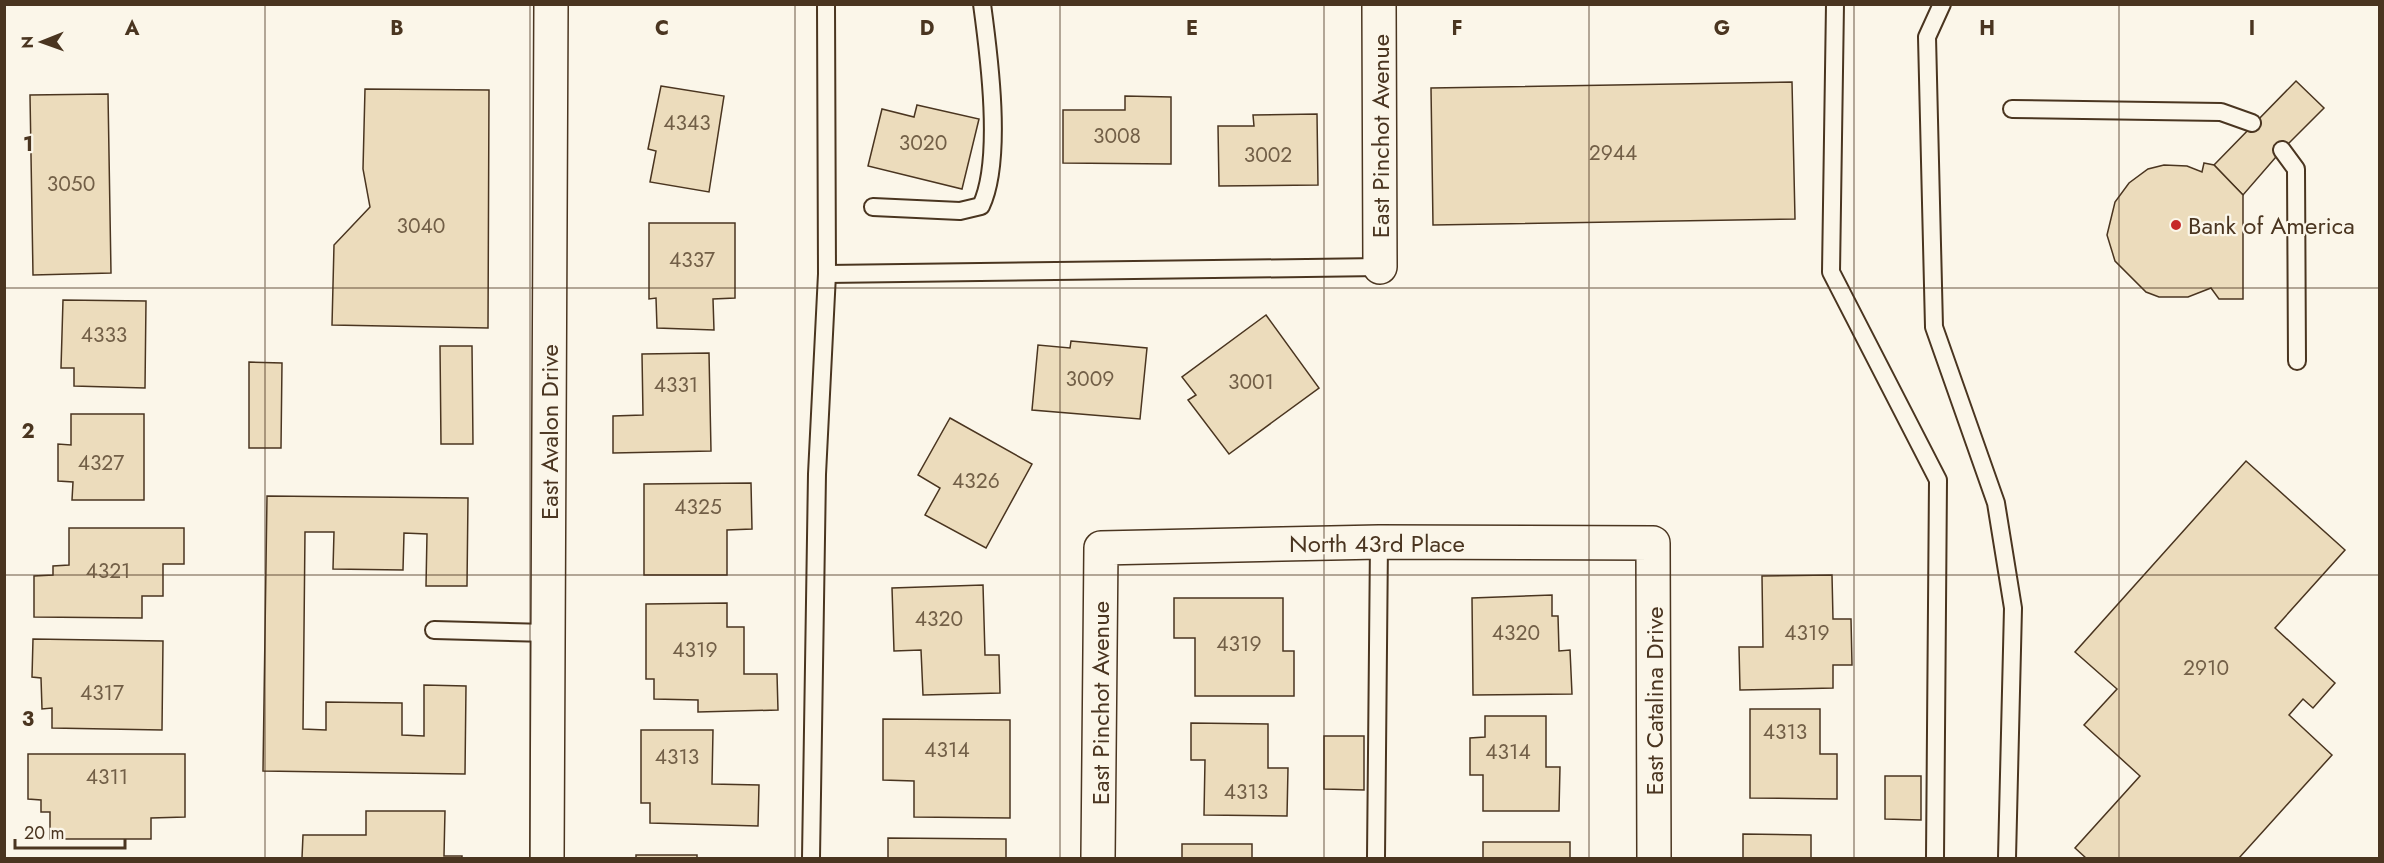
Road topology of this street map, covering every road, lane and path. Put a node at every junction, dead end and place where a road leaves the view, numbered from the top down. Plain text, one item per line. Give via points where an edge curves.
1 (551, 4) edge
2 (826, 4) edge
3 (982, 4) edge
4 (1379, 4) edge
5 (1835, 4) edge
6 (1942, 4) edge
7 (2012, 109) dead end
8 (2252, 123) dead end
9 (2282, 150) dead end
10 (873, 207) dead end
11 (1380, 267) joint
12 (827, 274) junction
13 (2297, 361) dead end
14 (1379, 542) junction
15 (1653, 543) joint
16 (1101, 548) joint
17 (434, 630) dead end
18 (548, 633) junction
19 (547, 858) edge
20 (811, 858) edge
21 (1098, 858) edge
22 (1376, 858) edge
23 (1654, 858) edge
24 (1935, 858) edge
25 (2007, 858) edge

1 - 18 street, East Avalon Drive
2 - 12 lane
3 - 10 lane via 993,122 988,191 981,206 960,211
4 - 11 street, East Pinchot Avenue
5 - 24 lane via 1831,272 1938,480
6 - 25 lane via 1927,37 1934,327 1996,503 2013,608
7 - 8 lane via 2221,112
9 - 13 lane via 2295,169
11 - 12 lane
12 - 20 lane via 817,474
14 - 15 street, North 43rd Place
14 - 16 street, North 43rd Place
14 - 22 lane
15 - 23 street, East Catalina Drive
16 - 21 street, East Pinchot Avenue
17 - 18 lane
18 - 19 street, East Avalon Drive

